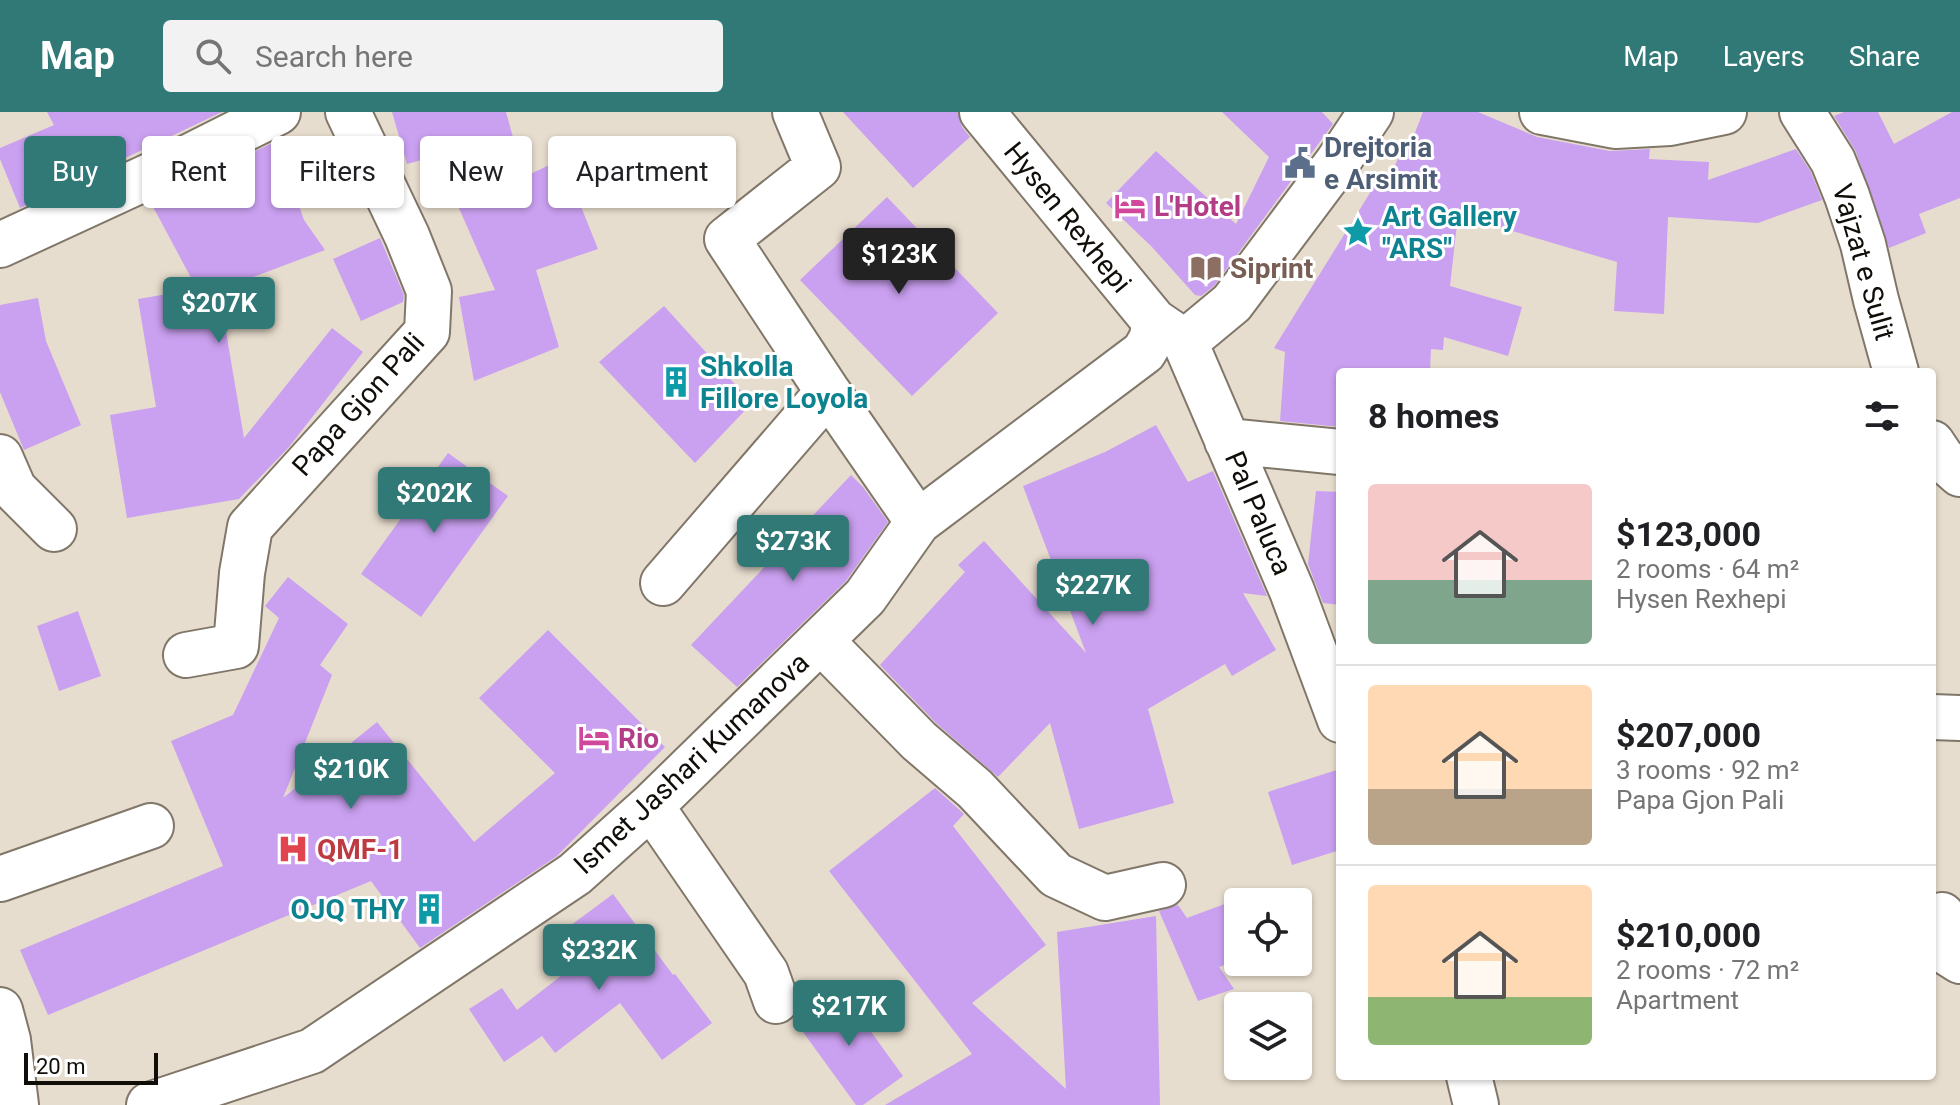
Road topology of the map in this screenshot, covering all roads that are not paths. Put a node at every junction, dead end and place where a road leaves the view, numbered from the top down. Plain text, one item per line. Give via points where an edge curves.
1 (278, 112) edge
2 (348, 112) edge
3 (795, 112) edge
4 (982, 112) edge
5 (1371, 112) edge
6 (1542, 112) edge
7 (1724, 112) edge
8 (1802, 112) edge
9 (0, 245) edge
10 (1169, 332) junction
11 (1895, 368) edge
12 (828, 392) junction
13 (1227, 441) junction
14 (1936, 449) edge
15 (1336, 452) edge
16 (0, 457) edge
17 (1960, 474) edge
18 (918, 522) junction
19 (54, 529) dead end
20 (663, 583) dead end
21 (821, 641) junction
22 (186, 655) dead end
23 (1336, 709) edge
24 (1936, 717) edge
25 (1960, 718) edge
26 (651, 806) junction
27 (151, 826) dead end
28 (0, 879) edge
29 (1163, 885) dead end
30 (1945, 912) edge
31 (1960, 961) edge
32 (776, 1001) dead end
33 (0, 1010) edge
34 (1470, 1080) edge
35 (16, 1105) edge
36 (149, 1105) edge
37 (1476, 1105) edge

1 - 9 street
2 - 22 street, Papa Gjon Pali via 429,291 427,332 250,527 236,646
3 - 12 street via 818,167 727,239
4 - 10 street, Hysen Rexhepi
5 - 10 street via 1232,303
6 - 7 street via 1615,126 1670,123
8 - 11 street, Vajzat e Sulit via 1833,161 1847,196
10 - 13 street, Pal Paluca
10 - 18 street, Ismet Jashari Kumanova via 1152,338 1144,352
12 - 18 street
12 - 20 street
13 - 15 street
13 - 23 street, Pal Paluca
14 - 17 street
16 - 19 street via 14,489
18 - 21 street, Ismet Jashari Kumanova via 865,597
21 - 26 street, Ismet Jashari Kumanova
21 - 29 street via 1056,875 1105,898
24 - 25 street
26 - 32 street via 766,973
26 - 36 street, Ismet Jashari Kumanova via 575,874 312,1051
27 - 28 street
30 - 31 street via 1941,949
33 - 35 street
34 - 37 street

